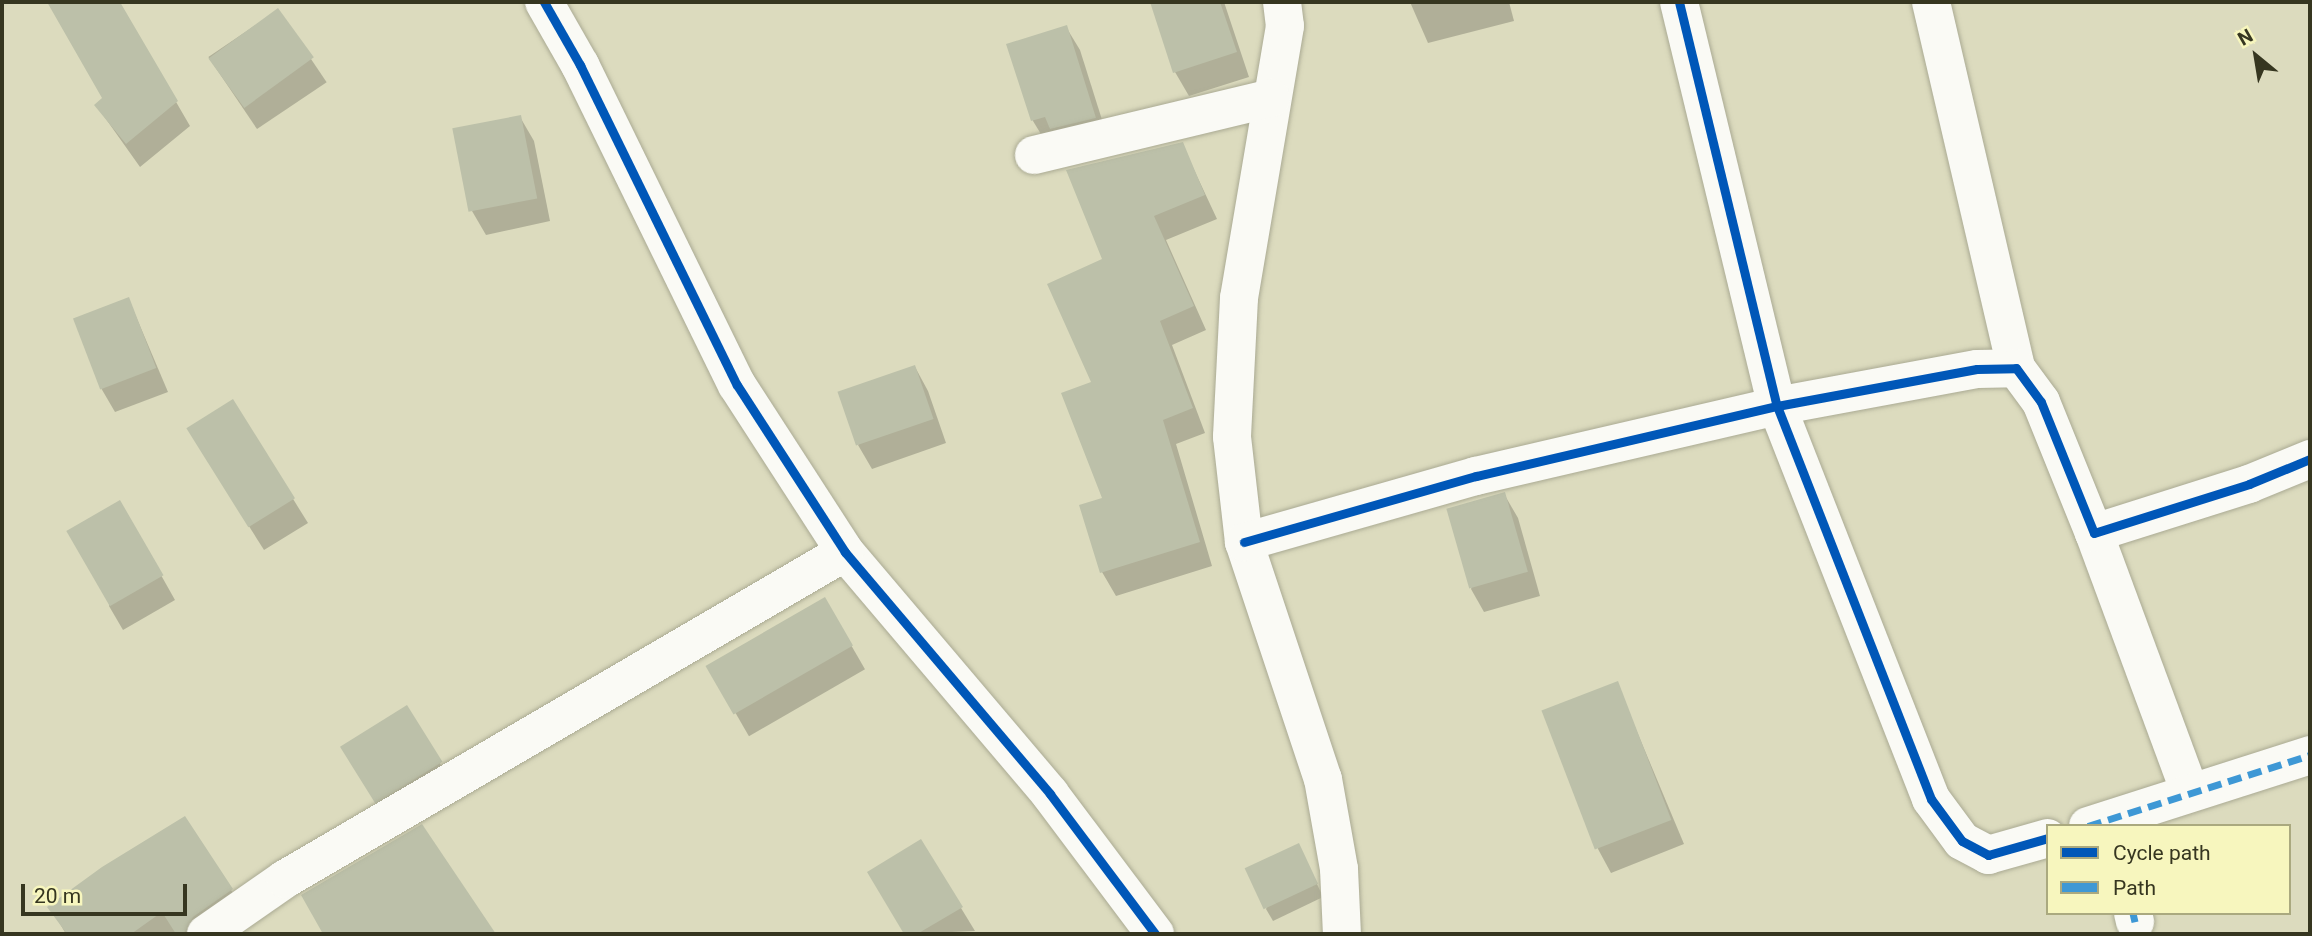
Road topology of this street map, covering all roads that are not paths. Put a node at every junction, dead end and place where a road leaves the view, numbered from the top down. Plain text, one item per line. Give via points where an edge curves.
1 (544, 2) edge
2 (1282, 2) edge
3 (1679, 2) edge
4 (1931, 2) edge
5 (1271, 98) junction
6 (1034, 155) dead end
7 (2016, 368) junction
8 (1777, 406) junction
9 (2310, 459) edge
10 (2094, 533) junction
11 (1244, 542) junction
12 (845, 552) junction
13 (2310, 755) edge
14 (2190, 792) junction
15 (2102, 824) edge
16 (2046, 839) edge
17 (206, 934) edge
18 (1155, 934) edge
19 (1342, 934) edge

1 - 12 street via 580,65 737,385
2 - 5 street via 1285,26
3 - 8 street
4 - 7 street
5 - 6 street
5 - 11 street via 1233,358 1231,437
7 - 8 street via 1977,369
7 - 10 street via 2041,402
8 - 11 street via 1476,476
8 - 16 street via 1931,799 1962,841 1989,855
9 - 10 street via 2249,484
10 - 14 street
11 - 19 street via 1323,779 1339,869
12 - 17 street via 285,879
12 - 18 street via 1050,794
13 - 14 street
14 - 15 street

